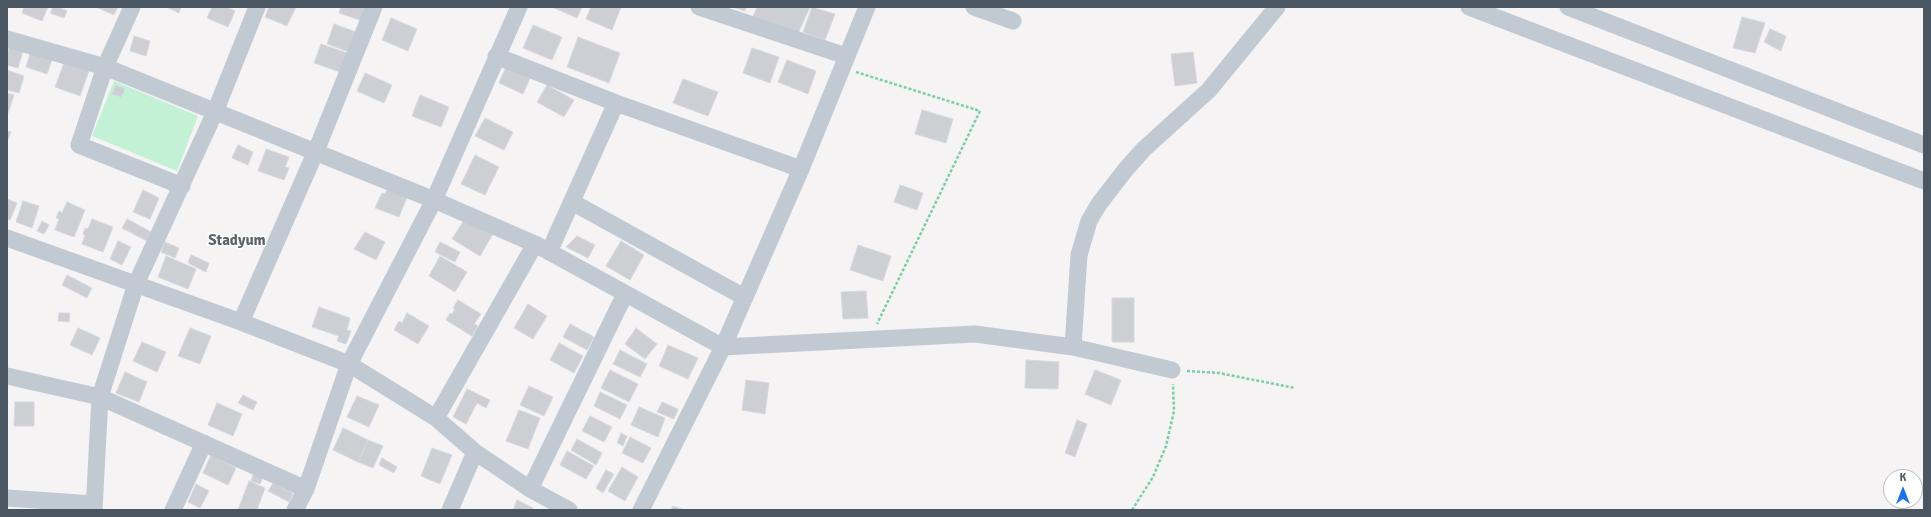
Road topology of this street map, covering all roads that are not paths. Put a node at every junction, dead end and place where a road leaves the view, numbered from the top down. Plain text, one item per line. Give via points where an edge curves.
1 (132, 7) edge
2 (257, 7) edge
3 (374, 7) edge
4 (519, 7) edge
5 (699, 7) edge
6 (867, 7) edge
7 (974, 7) edge
8 (1277, 7) edge
9 (1469, 7) edge
10 (1568, 7) edge
11 (1013, 21) dead end
12 (7, 39) edge
13 (496, 56) junction
14 (844, 62) junction
15 (105, 67) junction
16 (616, 103) junction
17 (215, 112) junction
18 (1924, 145) edge
19 (316, 151) junction
20 (801, 169) junction
21 (1924, 181) edge
22 (182, 186) junction
23 (434, 200) junction
24 (572, 202) junction
25 (7, 238) edge
26 (542, 248) junction
27 (136, 284) junction
28 (625, 294) junction
29 (744, 297) junction
30 (241, 322) junction
31 (723, 347) junction
32 (1072, 347) junction
33 (349, 364) junction
34 (1172, 370) road end
35 (7, 376) edge
36 (100, 397) junction
37 (436, 418) junction
38 (204, 443) junction
39 (475, 452) junction
40 (306, 489) junction
41 (530, 489) junction
42 (7, 498) edge
43 (94, 507) edge
44 (173, 510) edge
45 (295, 510) edge
46 (450, 510) edge
47 (569, 510) edge
48 (641, 510) edge

1 - 15 street
2 - 17 street
3 - 19 street
4 - 13 street
5 - 14 street
6 - 14 street
7 - 11 street
8 - 32 street via 1209,90 1144,149 1100,204 1090,221 1079,255
9 - 21 street
10 - 18 street
12 - 15 street
13 - 16 street
13 - 23 street via 453,161
14 - 20 street
15 - 17 street
15 - 22 street via 79,145
16 - 20 street
16 - 24 street
17 - 19 street
17 - 22 street
19 - 23 street
19 - 30 street
20 - 29 street
22 - 27 street
23 - 26 street
23 - 33 street
24 - 26 street
24 - 29 street
25 - 27 street
26 - 28 street
26 - 37 street
27 - 30 street
27 - 36 street
28 - 31 street
28 - 41 street
29 - 31 street
30 - 33 street
31 - 32 street via 975,334
31 - 48 street
32 - 34 street
33 - 37 street
33 - 40 street
35 - 36 street
36 - 38 street
36 - 43 street
37 - 39 street
38 - 40 street
38 - 44 street
39 - 41 street
39 - 46 street
40 - 45 street
41 - 47 street
42 - 43 street

